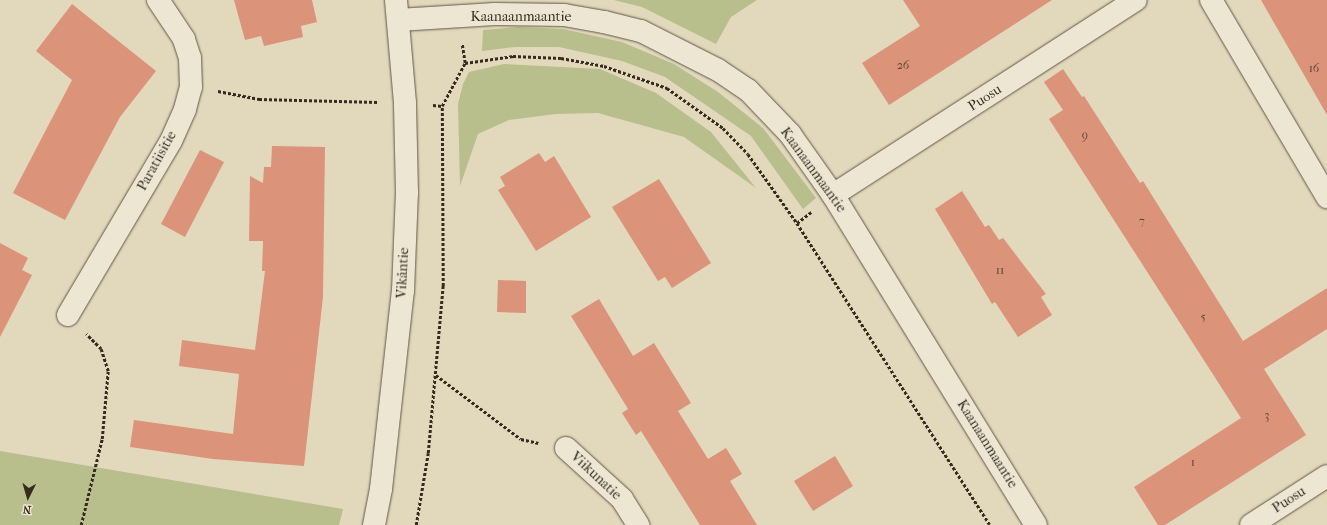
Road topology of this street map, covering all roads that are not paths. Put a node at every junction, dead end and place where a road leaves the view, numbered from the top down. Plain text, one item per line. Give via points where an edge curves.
1 (158, 0) edge
2 (1136, 0) edge
3 (1211, 0) edge
4 (397, 10) edge
5 (833, 195) junction
6 (1327, 197) edge
7 (68, 315) road end
8 (566, 448) road end
9 (1327, 476) edge
10 (374, 525) edge
11 (638, 525) edge
12 (1036, 525) edge
13 (1251, 525) edge

1 - 7 street, Paratiisitie via 184,39 190,58 191,87 170,141
2 - 5 street, Puosu
3 - 6 street
4 - 5 street, Kaanaanmaantie via 459,18 495,14 564,15 641,32 718,70 748,90 790,134
4 - 10 street, Vikåntie via 405,103 407,193 403,291 381,489
5 - 12 street, Kaanaanmaantie
8 - 11 street, Viikunatie via 622,499
9 - 13 street, Puosu

